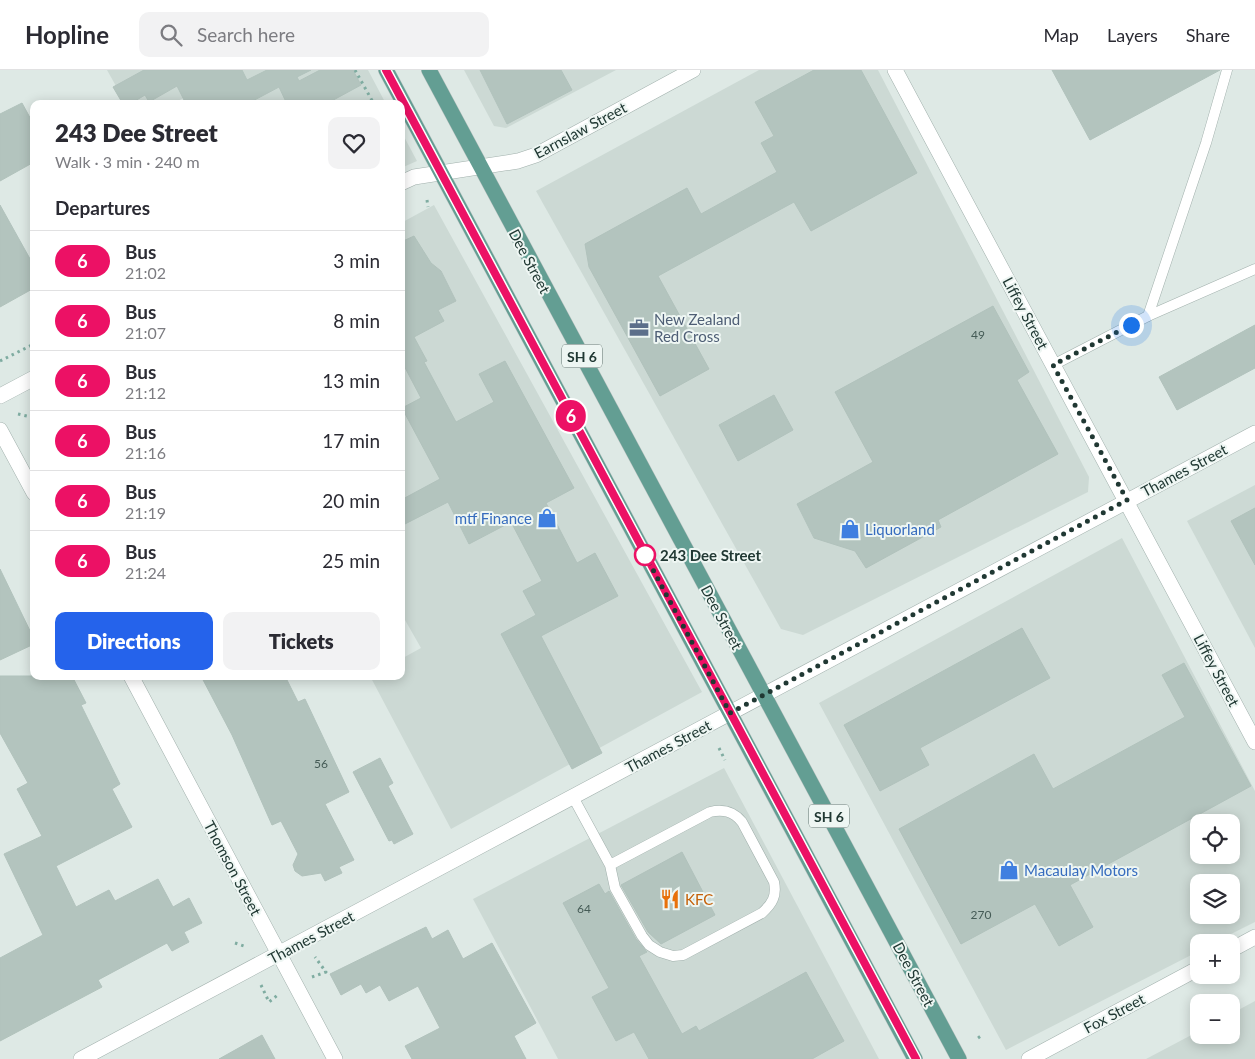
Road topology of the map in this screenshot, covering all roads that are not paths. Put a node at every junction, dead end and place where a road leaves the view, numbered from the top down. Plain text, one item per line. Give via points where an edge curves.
1 (386, 70) edge
2 (429, 70) edge
3 (693, 70) edge
4 (895, 70) edge
5 (1227, 70) edge
6 (402, 100) edge
7 (405, 106) edge
8 (480, 168) junction
9 (441, 173) junction
10 (405, 181) edge
11 (1255, 269) edge
12 (1148, 316) junction
13 (1053, 365) junction
14 (30, 380) edge
15 (0, 396) edge
16 (0, 430) edge
17 (1255, 433) edge
18 (30, 486) edge
19 (1127, 500) junction
20 (133, 680) edge
21 (765, 696) junction
22 (730, 713) junction
23 (1255, 742) edge
24 (573, 797) junction
25 (610, 865) junction
26 (1255, 937) edge
27 (1240, 945) edge
28 (279, 953) junction
29 (1190, 973) edge
30 (81, 1059) edge
31 (335, 1059) edge
32 (916, 1059) edge
33 (959, 1059) edge
34 (1029, 1059) edge

1 - 6 main road, SH 6
2 - 8 main road, Dee Street / SH 6
3 - 8 street, Earnslaw Street via 536,155
4 - 13 street, Liffey Street
5 - 12 lane
7 - 9 main road, SH 6
8 - 9 street, Earnslaw Street
8 - 21 main road, Dee Street / SH 6
9 - 10 street, Earnslaw Street
9 - 22 main road, SH 6
11 - 12 lane
12 - 13 lane
13 - 19 street, Liffey Street
14 - 15 street
16 - 18 street
17 - 19 street, Thames Street
19 - 21 street, Thames Street
19 - 23 street, Liffey Street
20 - 28 street, Thomson Street
21 - 22 street, Thames Street
21 - 33 main road, Dee Street / SH 6
22 - 24 street, Thames Street
22 - 32 main road, SH 6
24 - 25 lane
24 - 28 street, Thames Street
25 - 25 lane via 710,812 730,812 742,822 774,882 774,898 762,913 683,955 673,956 649,945 615,888
26 - 27 street
28 - 30 street, Thames Street
28 - 31 street, Thomson Street
29 - 34 street, Fox Street

